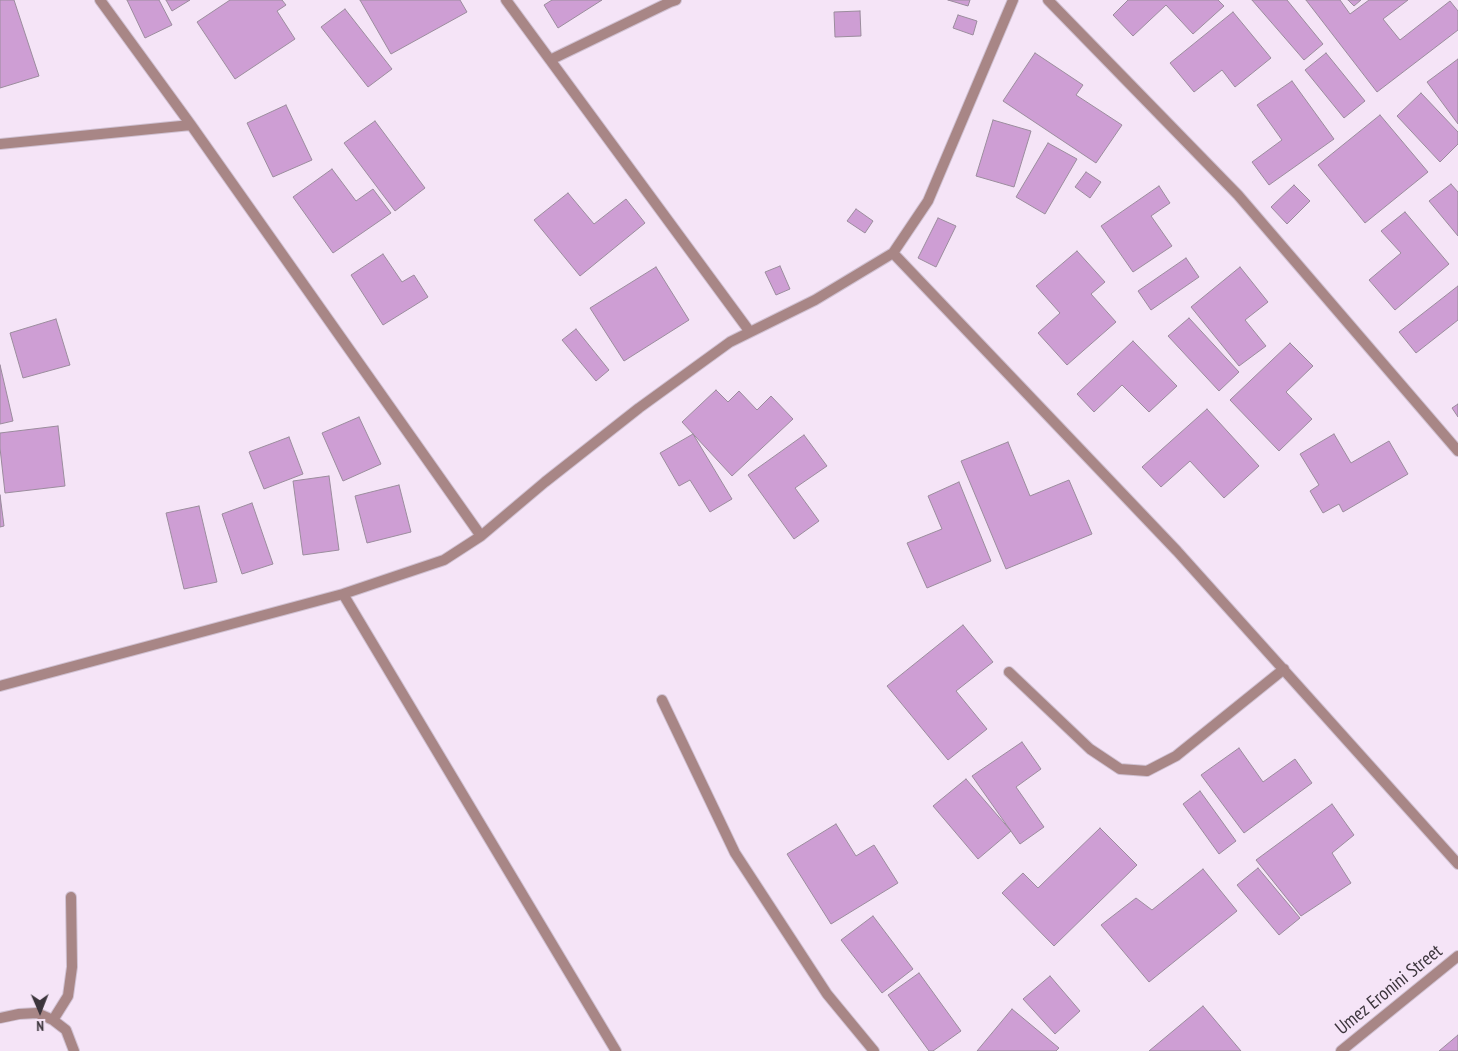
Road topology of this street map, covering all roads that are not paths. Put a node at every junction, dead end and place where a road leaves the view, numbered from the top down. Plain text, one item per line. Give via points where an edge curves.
1 (100, 0) edge
2 (506, 0) edge
3 (676, 0) edge
4 (1013, 0) edge
5 (1048, 0) edge
6 (550, 60) junction
7 (190, 125) junction
8 (0, 144) edge
9 (893, 253) junction
10 (750, 332) junction
11 (1458, 452) edge
12 (481, 536) junction
13 (343, 594) junction
14 (1284, 670) junction
15 (1009, 672) dead end
16 (0, 686) edge
17 (662, 700) dead end
18 (1458, 864) edge
19 (71, 898) dead end
20 (1458, 956) edge
21 (0, 1018) edge
22 (53, 1020) junction
23 (74, 1051) edge
24 (616, 1051) edge
25 (874, 1051) edge
26 (1342, 1051) edge

1 - 7 street
2 - 6 street
3 - 6 street
4 - 9 street via 928,201
5 - 11 street via 1238,195
6 - 10 street
7 - 8 street
7 - 12 street
9 - 10 street via 815,300
9 - 14 street via 1177,551
10 - 12 street via 730,342 639,408
12 - 13 street via 444,560
13 - 16 street
13 - 24 street
14 - 15 street via 1176,756 1147,771 1120,769 1090,749
14 - 18 street
17 - 25 street via 735,853 827,994
19 - 22 street via 72,967 68,996
20 - 26 street, Umez Eronini Street
21 - 22 street via 37,1013
22 - 23 street via 66,1030

